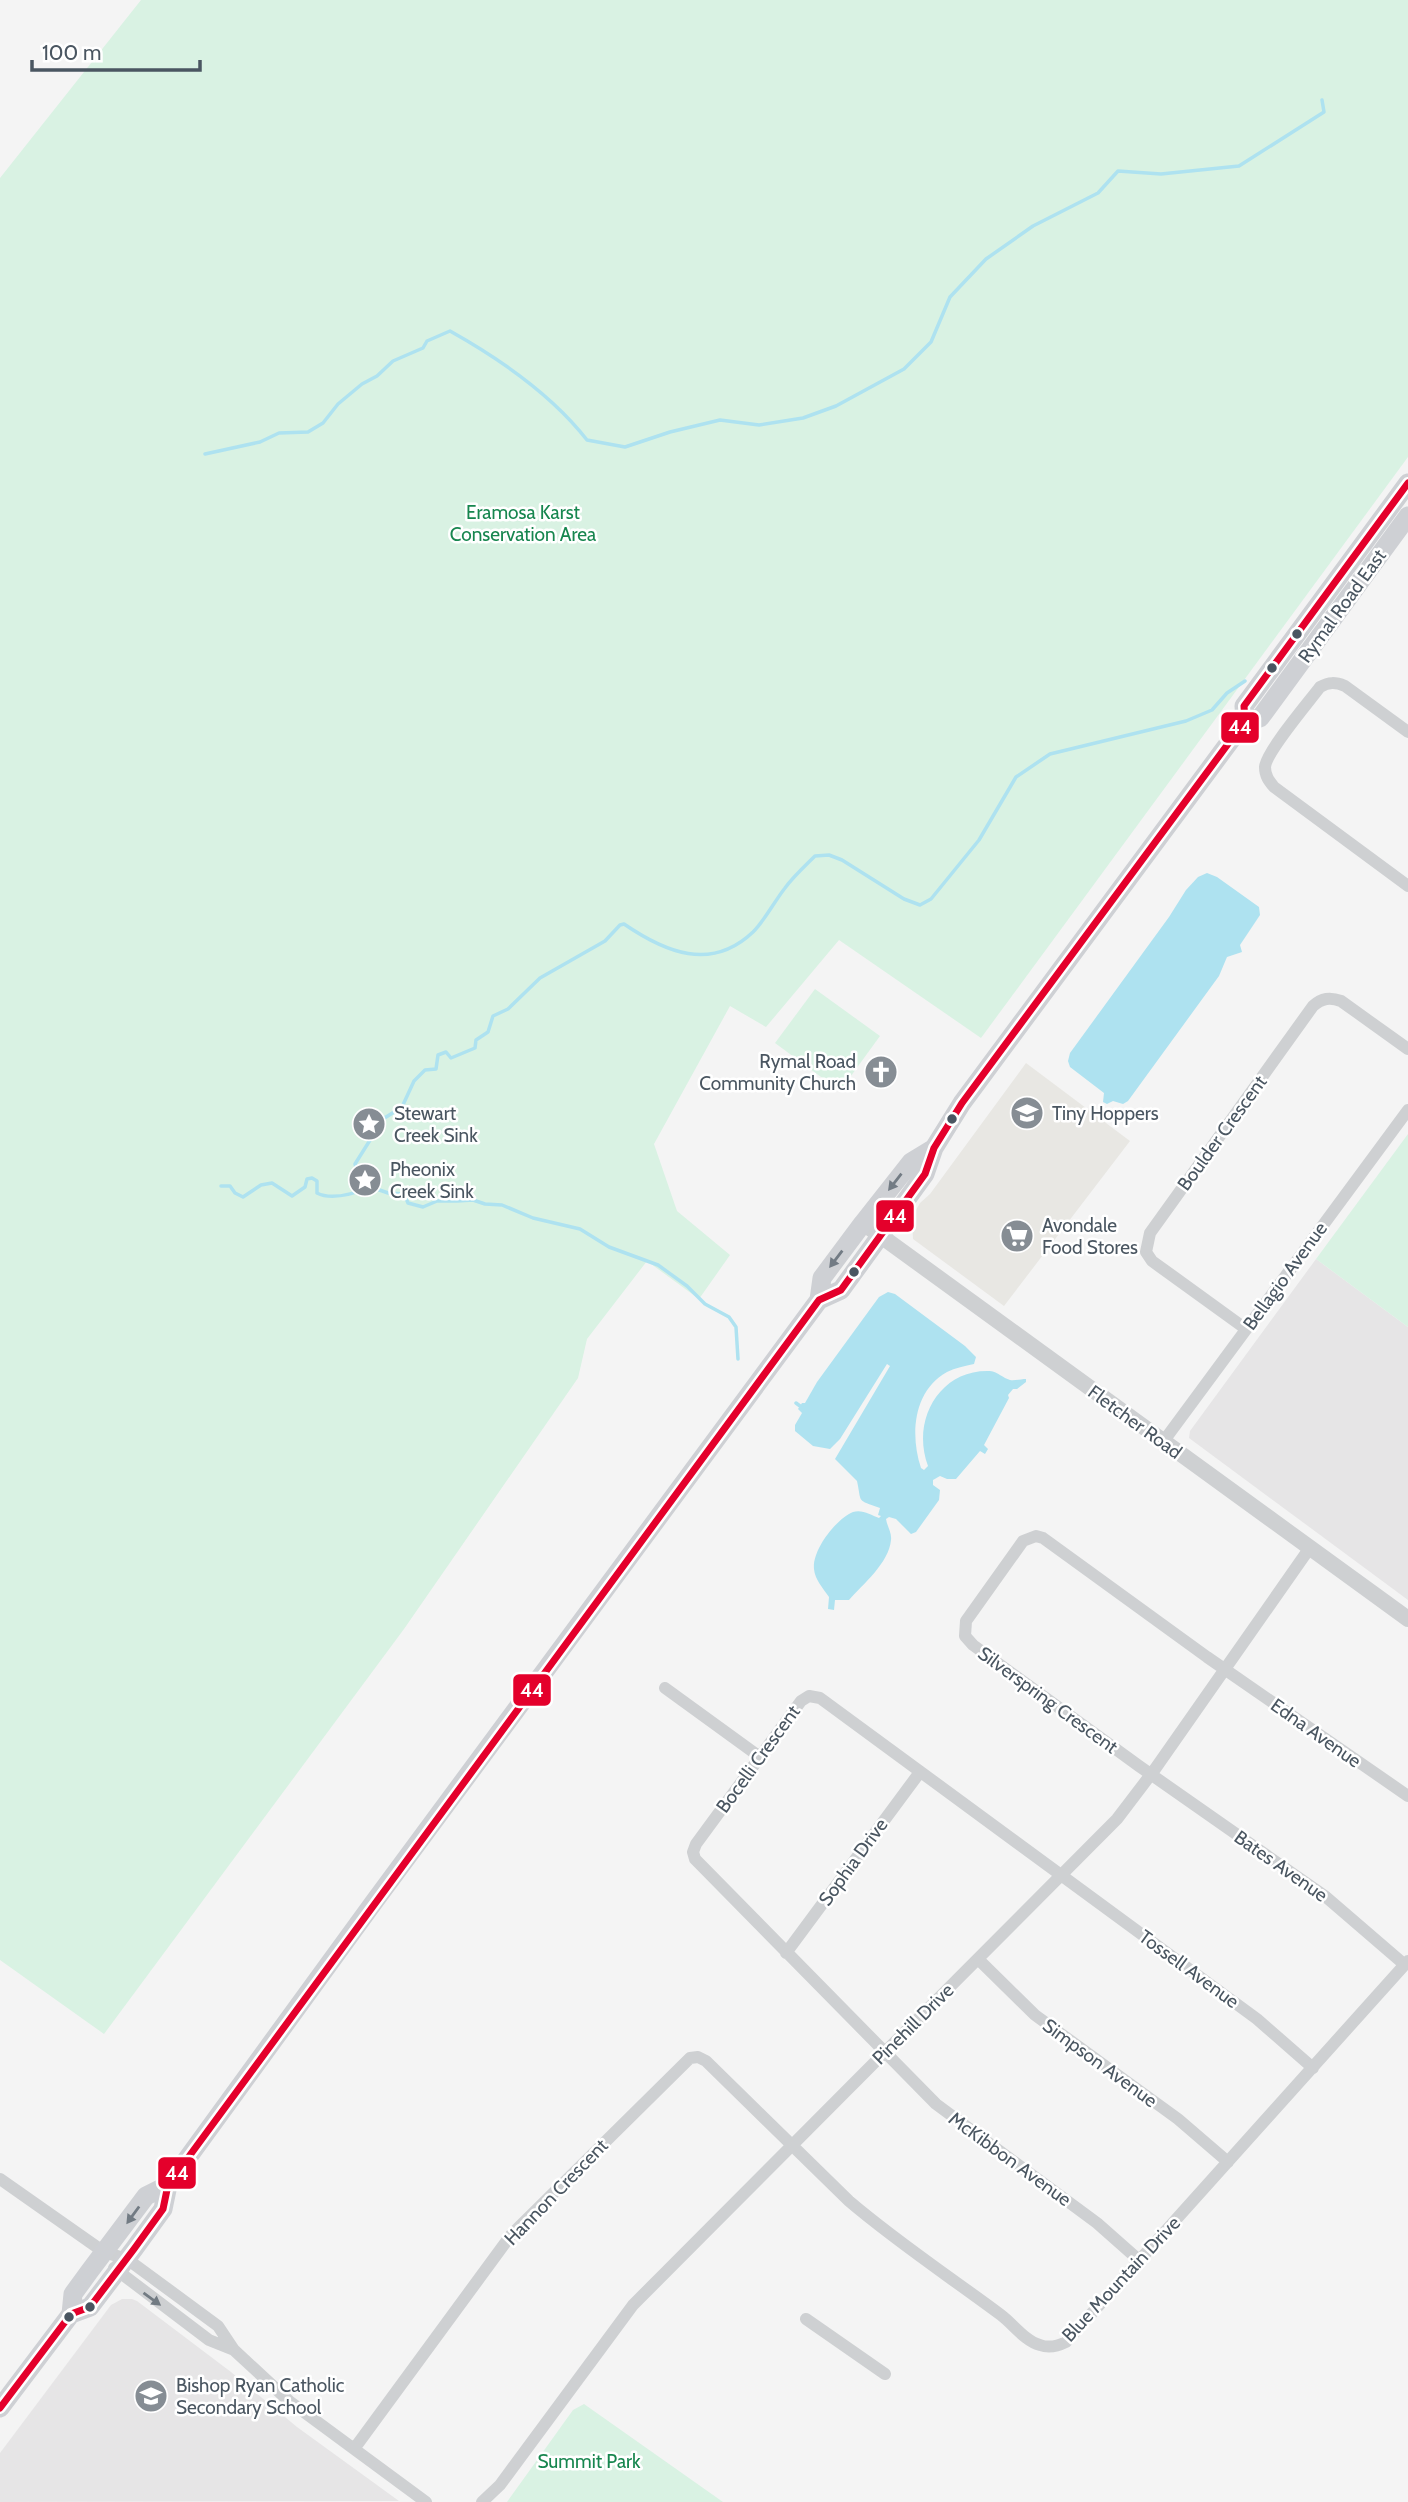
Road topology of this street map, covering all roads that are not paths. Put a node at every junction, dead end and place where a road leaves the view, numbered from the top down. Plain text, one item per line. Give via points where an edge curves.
1 (1408, 483) edge
2 (1408, 516) edge
3 (1245, 721) junction
4 (1408, 732) edge
5 (1408, 887) edge
6 (1408, 1049) edge
7 (1408, 1110) edge
8 (934, 1148) junction
9 (863, 1223) junction
10 (881, 1235) junction
11 (819, 1300) junction
12 (1246, 1329) junction
13 (1163, 1442) junction
14 (1309, 1549) junction
15 (1408, 1619) edge
16 (1224, 1669) junction
17 (665, 1688) dead end
18 (760, 1757) junction
19 (920, 1772) junction
20 (1151, 1775) junction
21 (1408, 1796) edge
22 (1061, 1875) junction
23 (786, 1953) junction
24 (978, 1959) junction
25 (1406, 1963) edge
26 (886, 2052) junction
27 (1313, 2068) junction
28 (793, 2145) junction
29 (1228, 2162) junction
30 (0, 2179) edge
31 (168, 2185) junction
32 (104, 2252) junction
33 (1140, 2261) junction
34 (121, 2265) junction
35 (71, 2314) junction
36 (806, 2319) dead end
37 (885, 2374) dead end
38 (0, 2409) edge
39 (354, 2449) junction
40 (500, 2486) junction
41 (426, 2502) edge
42 (482, 2502) edge
43 (493, 2502) edge

1 - 3 main road, Rymal Road East via 1244,706
2 - 3 main road, Rymal Road East via 1260,718
3 - 8 main road, Rymal Road East via 962,1103
4 - 5 street via 1345,686 1328,683 1320,687 1270,754 1265,769 1274,787
6 - 12 street, Boulder Crescent via 1341,1001 1321,999 1150,1233 1146,1252 1152,1261
7 - 12 street, Bellagio Avenue
8 -> 9 main road, Rymal Road East via 911,1162
8 - 10 main road, Rymal Road East via 925,1174
9 - 10 street, Fletcher Road
9 -> 11 main road, Rymal Road East via 822,1278
10 - 11 main road, Rymal Road East via 841,1290
10 - 13 street, Fletcher Road
11 - 31 main road, Rymal Road East
12 - 13 street, Bellagio Avenue
13 - 14 street, Fletcher Road
14 - 15 street, Fletcher Road
14 - 16 street, Pinehill Drive
16 - 20 street, Pinehill Drive
16 - 20 street, Silverspring Crescent via 1043,1538 1023,1541 970,1616 964,1632 973,1645
16 - 21 street, Edna Avenue
17 - 18 street
18 - 19 street, Bocelli Crescent via 801,1701 814,1696
18 - 23 street, Bocelli Crescent via 693,1854
19 - 22 street, Bocelli Crescent
19 - 23 street, Sophia Drive
20 - 22 street, Pinehill Drive via 1108,1829
20 - 25 street, Bates Avenue via 1325,1897
22 - 24 street, Pinehill Drive
22 - 27 street, Tossell Avenue via 1257,2019
23 - 26 street, Bocelli Crescent
24 - 26 street, Pinehill Drive
24 - 29 street, Simpson Avenue via 1035,2015 1178,2119
25 - 27 street, Blue Mountain Drive
26 - 28 street, Pinehill Drive
26 - 33 street, McKibbon Avenue via 946,2112 1097,2223
27 - 29 street, Blue Mountain Drive
28 - 33 street, Blue Mountain Drive via 871,2220 1040,2346 1066,2342
28 - 39 street, Hannon Crescent via 706,2061 690,2058 511,2235
28 - 40 street, Pinehill Drive via 633,2305
29 - 33 street, Blue Mountain Drive
30 - 32 street
31 -> 32 main road, Rymal Road East via 146,2196
31 - 34 main road, Rymal Road East via 163,2209
32 - 34 street
32 - 35 main road, Rymal Road East via 73,2294
34 - 35 main road, Rymal Road East via 90,2307
34 - 39 street via 209,2340 234,2350 289,2401
35 - 38 main road, Rymal Road East
36 - 37 street
39 - 41 street
40 - 42 street, Pinehill Drive
40 - 43 street, Pinehill Drive

